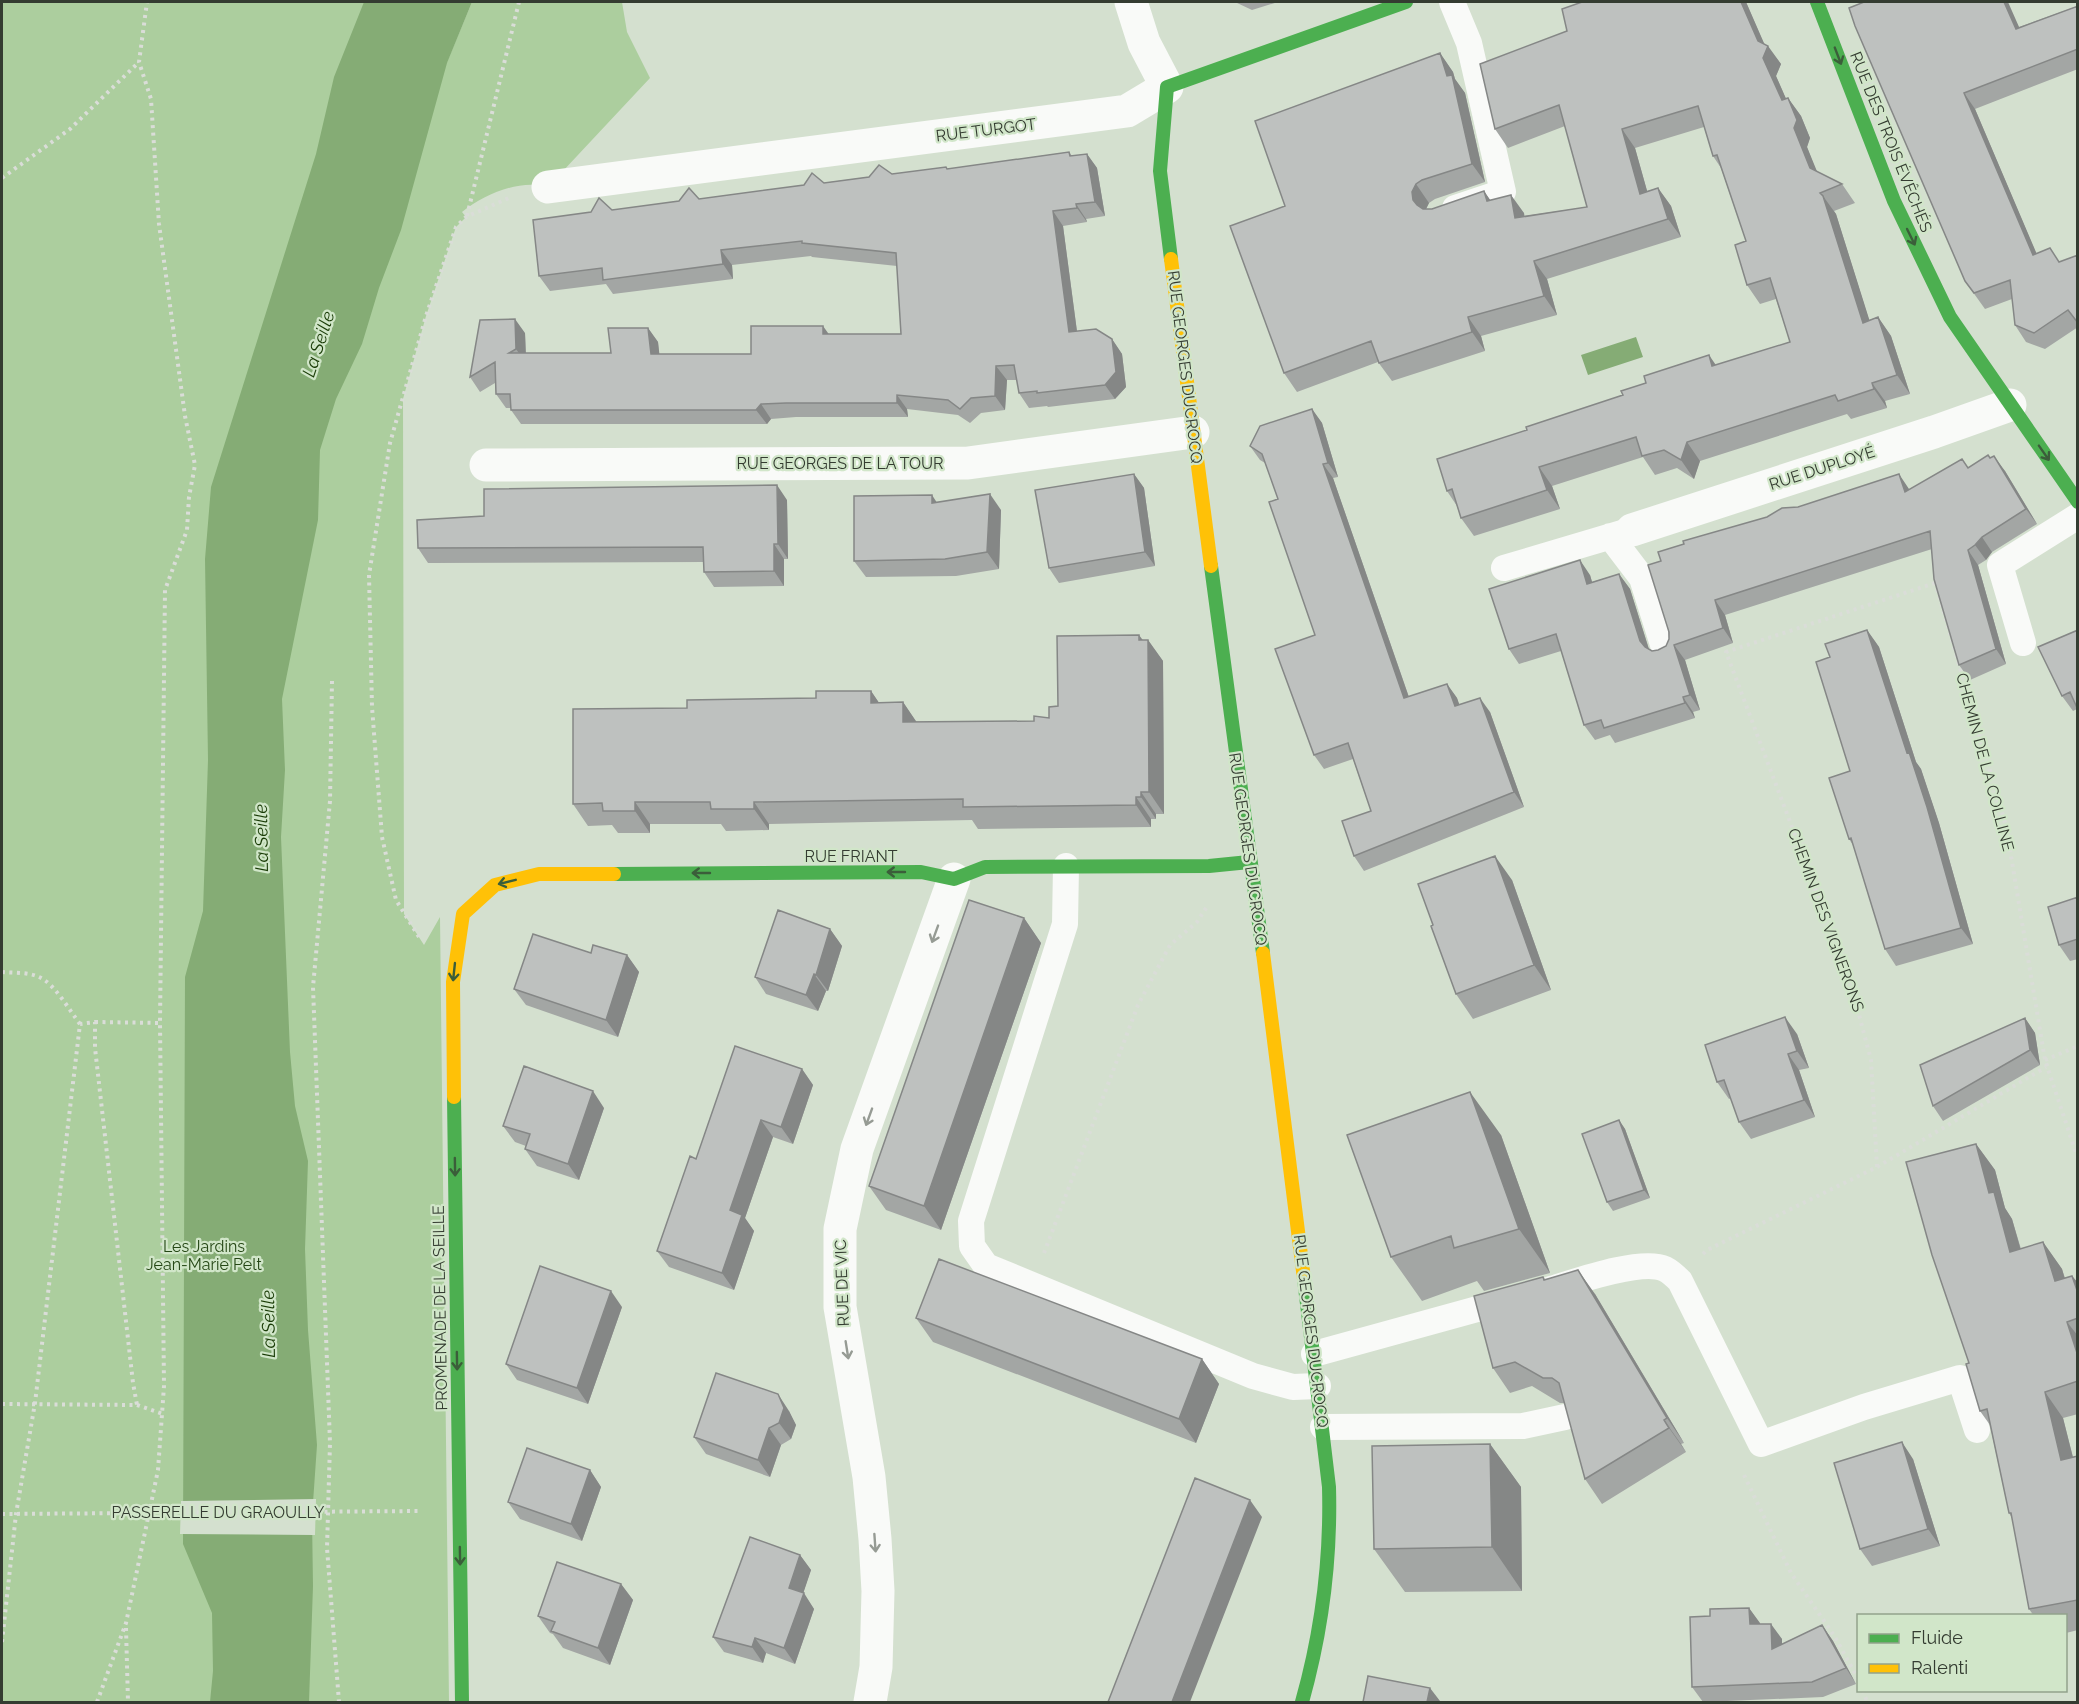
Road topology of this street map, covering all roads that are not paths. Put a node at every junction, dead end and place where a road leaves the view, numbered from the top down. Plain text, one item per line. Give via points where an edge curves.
1 (1131, 2) edge
2 (1406, 2) edge
3 (1452, 2) edge
4 (1818, 2) edge
5 (1167, 87) junction
6 (548, 187) road end
7 (1440, 213) edge
8 (2010, 405) junction
9 (1193, 432) junction
10 (486, 465) dead end
11 (2078, 502) edge
12 (2078, 516) edge
13 (1621, 533) junction
14 (1504, 568) dead end
15 (2024, 643) dead end
16 (1665, 651) edge
17 (1250, 862) junction
18 (1066, 866) junction
19 (954, 879) junction
20 (463, 914) joint
21 (1314, 1354) junction
22 (1318, 1386) junction
23 (1565, 1417) edge
24 (1323, 1427) junction
25 (1977, 1430) edge
26 (462, 1702) edge
27 (870, 1702) edge
28 (1302, 1702) edge

1 - 5 street via 1144,43
2 - 5 street, RUE TURGOT
3 - 7 lane via 1469,43 1503,192
4 -> 8 street, RUE DES TROIS ÉVÊCHÉS via 1894,201 1950,318
5 - 6 street, RUE TURGOT via 1127,111 1114,114
5 - 9 street, RUE GEORGES DUCROCQ via 1160,171
8 -> 11 street, RUE DES TROIS ÉVÊCHÉS
8 - 13 street, RUE DUPLOYÉ
9 - 10 street, RUE GEORGES DE LA TOUR via 968,463
9 - 17 street, RUE GEORGES DUCROCQ
12 - 15 lane via 2000,565
13 - 14 lane
13 - 16 lane via 1642,578
17 - 18 street via 1209,866
17 - 21 street, RUE GEORGES DUCROCQ
18 - 19 street via 985,867
18 - 22 lane via 1065,924 971,1221 972,1246 986,1266 1252,1376 1293,1387
19 -> 20 street, RUE FRIANT via 921,872 539,874 495,885
19 -> 27 street, RUE DE VIC via 857,1149 840,1229 840,1307 869,1477 875,1539 876,1667
20 -> 26 street, PROMENADE DE LA SEILLE via 453,982
21 - 22 street, RUE GEORGES DUCROCQ
21 - 25 lane via 1620,1269 1650,1266 1665,1269 1680,1281 1761,1444 1960,1378
22 - 24 street, RUE GEORGES DUCROCQ
23 - 24 lane via 1523,1426
24 - 28 street, RUE GEORGES DUCROCQ via 1331,1534 1328,1586

